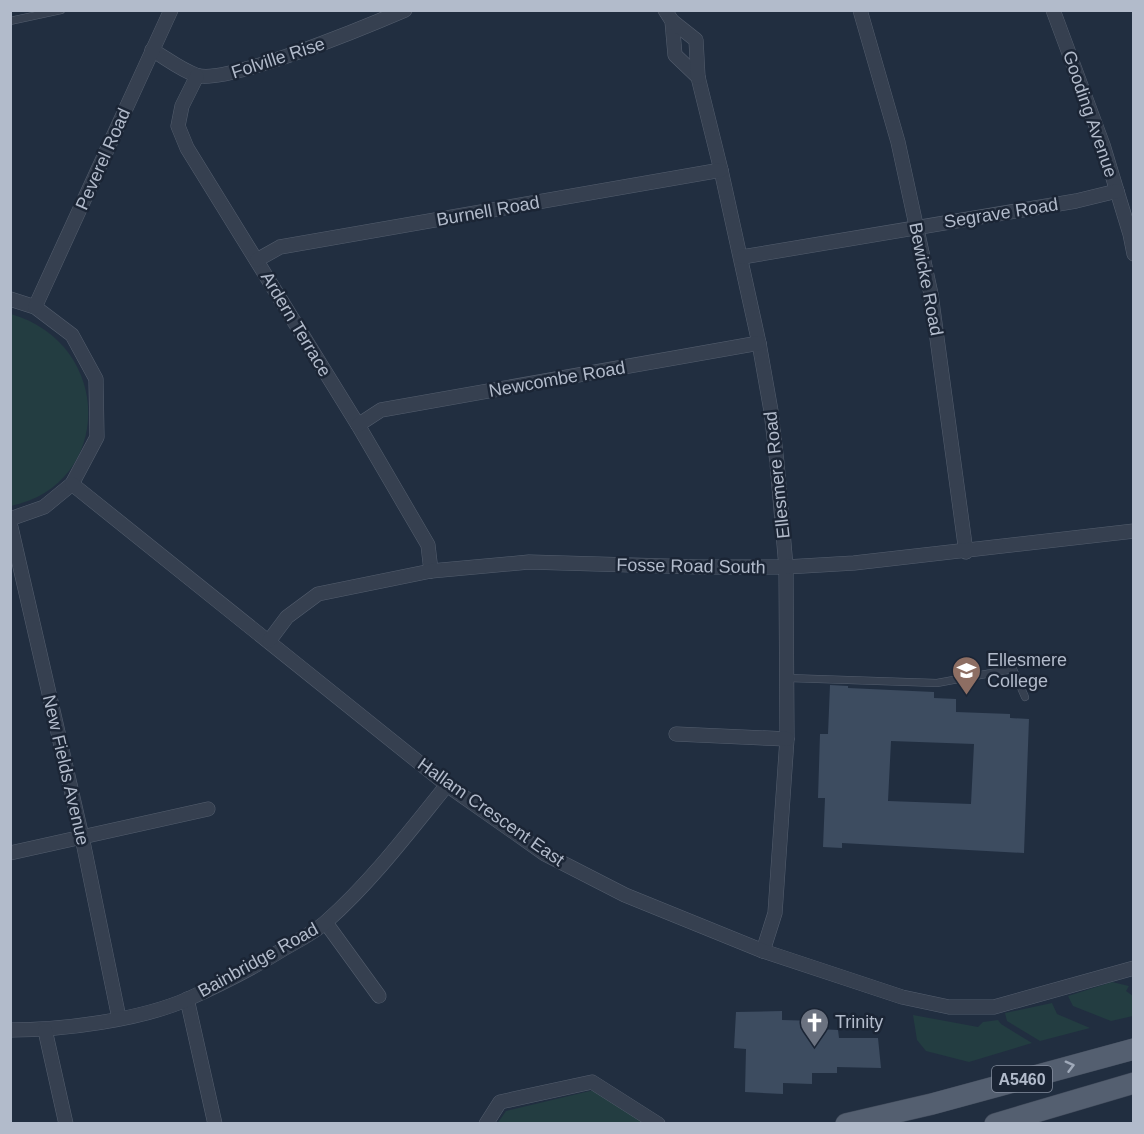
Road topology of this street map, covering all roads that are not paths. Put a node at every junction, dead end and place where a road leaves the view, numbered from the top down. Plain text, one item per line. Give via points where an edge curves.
1 (61, 10) edge
2 (171, 10) edge
3 (405, 10) edge
4 (860, 10) edge
5 (1053, 10) edge
6 (27, 14) edge
7 (669, 16) edge
8 (10, 21) edge
9 (152, 50) junction
10 (197, 76) junction
11 (698, 77) junction
12 (721, 170) junction
13 (1117, 191) junction
14 (1128, 205) edge
15 (916, 227) junction
16 (1134, 254) edge
17 (742, 257) junction
18 (257, 260) junction
19 (10, 299) edge
20 (35, 307) junction
21 (759, 343) junction
22 (358, 425) junction
23 (72, 484) junction
24 (10, 521) edge
25 (1134, 531) edge
26 (966, 552) junction
27 (786, 567) junction
28 (430, 571) junction
29 (269, 642) junction
30 (788, 678) junction
31 (1025, 697) dead end
32 (676, 734) dead end
33 (788, 738) junction
34 (447, 785) junction
35 (208, 809) dead end
36 (82, 837) junction
37 (10, 853) edge
38 (326, 923) junction
39 (763, 951) junction
40 (1134, 968) edge
41 (1118, 972) junction
42 (1134, 982) edge
43 (379, 996) dead end
44 (187, 999) junction
45 (119, 1018) junction
46 (10, 1030) edge
47 (45, 1030) junction
48 (1134, 1049) edge
49 (1134, 1083) edge
50 (66, 1124) edge
51 (215, 1124) edge
52 (486, 1124) edge
53 (658, 1124) edge
54 (846, 1124) edge
55 (995, 1124) edge

1 - 6 lane
2 - 9 street, Peverel Road
3 - 10 street, Folville Rise via 343,36 220,77
4 - 15 street, Bewicke Road via 898,142
5 - 13 street, Gooding Avenue
6 - 8 lane
7 - 11 street, Ellesmere Road via 675,55
7 - 11 street, Ellesmere Road via 696,40
9 - 10 street
9 - 20 street, Peverel Road
10 - 18 street, Ardern Terrace via 182,106 178,126 187,148
11 - 12 street, Ellesmere Road
12 - 17 street, Ellesmere Road
12 - 18 street, Burnell Road via 280,247
13 - 14 street, Gooding Avenue
13 - 15 street, Segrave Road
14 - 16 street, Gooding Avenue
15 - 17 street, Segrave Road
15 - 26 street, Bewicke Road via 931,294
17 - 21 street, Ellesmere Road
18 - 22 street, Ardern Terrace
19 - 20 street
20 - 23 street via 72,335 96,379 97,437
21 - 22 street, Newcombe Road via 381,410
21 - 27 street, Ellesmere Road via 771,411
22 - 28 street, Ardern Terrace via 428,545
23 - 24 street via 44,507
23 - 29 street, Hallam Crescent East
24 - 36 street, New Fields Avenue
25 - 26 street, Fosse Road South
26 - 27 street, Fosse Road South
27 - 28 street, Fosse Road South via 529,562
27 - 30 street, Ellesmere Road
28 - 29 street, Fosse Road South via 318,594 287,617
29 - 34 street, Hallam Crescent East
30 - 31 lane via 937,683 1013,669
30 - 33 street, Ellesmere Road
32 - 33 street
33 - 39 street, Ellesmere Road via 775,913
34 - 38 street, Bainbridge Road via 385,862
34 - 39 street, Hallam Crescent East via 545,854 625,895
35 - 36 street
36 - 37 street
36 - 45 street, New Fields Avenue
38 - 43 street
38 - 44 street, Bainbridge Road via 269,958
39 - 41 street, Hallam Crescent East via 902,997 949,1007 994,1007
40 - 41 street, Hallam Crescent East
41 - 42 street
44 - 45 street, Bainbridge Road
44 - 51 street
45 - 47 street, Bainbridge Road
46 - 47 street, Bainbridge Road
47 - 50 street
54 -> 48 main road, A5460
49 - 55 main road, A5460
52 - 53 street via 500,1102 592,1082

